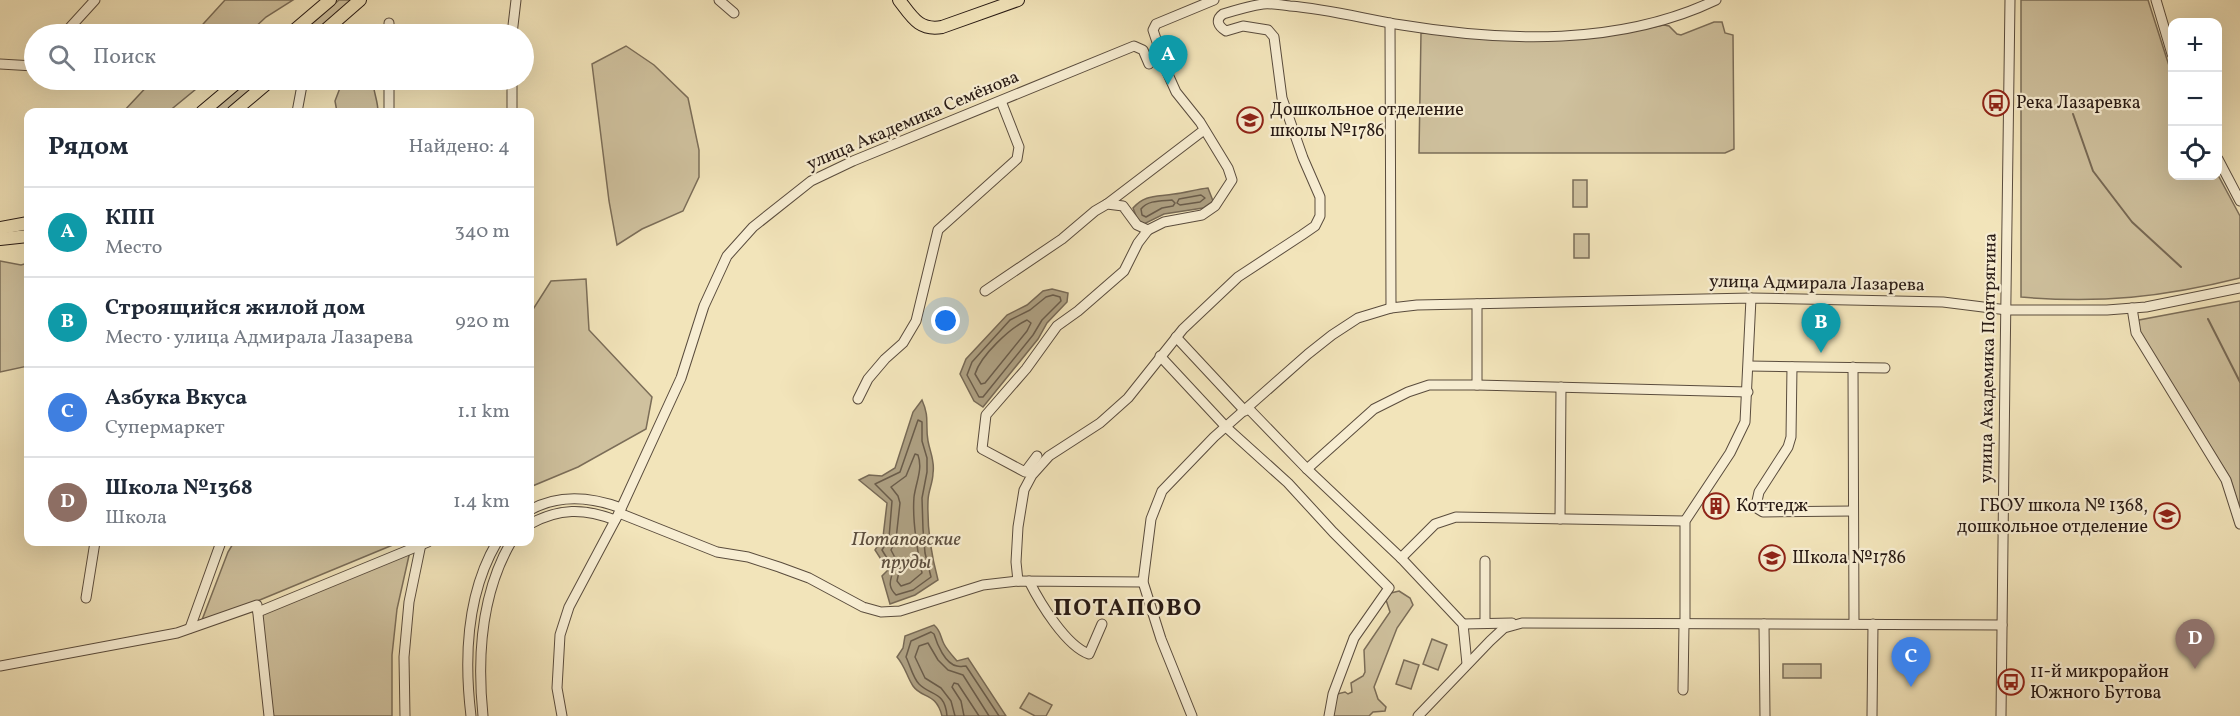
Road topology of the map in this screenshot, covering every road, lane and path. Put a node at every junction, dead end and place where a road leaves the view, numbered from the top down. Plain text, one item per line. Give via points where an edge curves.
1 (96, 0) edge
2 (330, 0) edge
3 (360, 0) edge
4 (516, 0) edge
5 (719, 0) edge
6 (899, 0) edge
7 (1018, 0) edge
8 (1215, 0) edge
9 (1716, 0) edge
10 (2010, 0) edge
11 (2156, 0) edge
12 (734, 13) dead end
13 (1390, 23) junction
14 (73, 24) edge
15 (302, 24) edge
16 (333, 24) edge
17 (513, 24) edge
18 (2168, 40) edge
19 (0, 64) edge
20 (1149, 64) dead end
21 (24, 65) edge
22 (228, 90) edge
23 (259, 90) edge
24 (300, 90) edge
25 (389, 90) edge
26 (512, 90) edge
27 (1001, 101) junction
28 (207, 108) edge
29 (238, 108) edge
30 (298, 108) edge
31 (389, 108) edge
32 (512, 108) edge
33 (1202, 126) junction
34 (2222, 168) edge
35 (2240, 201) edge
36 (1107, 204) junction
37 (24, 224) edge
38 (0, 228) edge
39 (1148, 230) junction
40 (24, 236) edge
41 (0, 239) edge
42 (2240, 288) edge
43 (985, 291) dead end
44 (1751, 298) junction
45 (1477, 304) junction
46 (1391, 308) junction
47 (2132, 308) junction
48 (2007, 310) junction
49 (1176, 337) junction
50 (1160, 356) junction
51 (1749, 366) junction
52 (1792, 367) junction
53 (1853, 367) junction
54 (1885, 368) dead end
55 (1478, 385) junction
56 (1561, 387) junction
57 (1748, 392) junction
58 (858, 399) dead end
59 (1246, 409) junction
60 (1227, 428) junction
61 (1037, 456) dead end
62 (1307, 469) junction
63 (534, 509) edge
64 (1853, 511) junction
65 (618, 514) junction
66 (1560, 519) junction
67 (1685, 521) junction
68 (534, 522) edge
69 (2240, 524) edge
70 (94, 546) edge
71 (220, 546) edge
72 (417, 546) edge
73 (423, 546) edge
74 (494, 546) edge
75 (509, 546) edge
76 (1401, 558) junction
77 (1485, 561) dead end
78 (1018, 581) junction
79 (1029, 581) junction
80 (1143, 582) junction
81 (86, 598) dead end
82 (258, 612) junction
83 (1485, 623) junction
84 (1522, 623) junction
85 (1102, 624) dead end
86 (1463, 624) junction
87 (1684, 624) junction
88 (1764, 624) junction
89 (1854, 624) junction
90 (1873, 624) junction
91 (2002, 625) junction
92 (190, 628) junction
93 (1467, 664) junction
94 (0, 666) edge
95 (1683, 690) dead end
96 (1424, 714) edge
97 (269, 716) edge
98 (405, 716) edge
99 (471, 716) edge
100 (483, 716) edge
101 (562, 716) edge
102 (1192, 716) edge
103 (1329, 716) edge
104 (1765, 716) edge
105 (1872, 716) edge
106 (2001, 716) edge

1 - 14 street
2 - 15 main road
3 - 16 main road
4 - 17 street
5 - 12 street
6 - 7 main road via 924,27 933,29
8 - 33 street via 1154,28 1176,92
9 - 13 street via 1689,13 1608,32 1551,36 1467,34
10 - 48 street, улица Академика Понтрягина
11 - 18 street
13 - 46 street
13 - 49 street via 1264,4 1223,14 1217,21 1226,30 1243,26 1271,33 1282,98 1320,197 1320,216 1302,236 1238,277
19 - 21 street
20 - 27 street, улица Академика Семёнова via 1143,50 1134,46
22 - 28 main road
23 - 29 main road
24 - 30 street
25 - 31 street
26 - 32 street
27 - 58 street via 1019,147 1017,159 938,230 916,321 903,343 868,379
27 - 65 street, улица Академика Семёнова via 811,181 753,227 727,256 704,306 681,378
33 - 36 street
33 - 39 street via 1232,180 1215,206 1202,215 1164,222
34 - 35 street
36 - 39 street via 1123,206 1137,225
36 - 43 street
37 - 38 main road
39 - 61 street via 1124,271 1057,326 986,416 982,448 1025,471
40 - 41 main road
42 - 47 street, улица Адмирала Лазарева
44 - 45 street, улица Адмирала Лазарева
44 - 48 street, улица Адмирала Лазарева via 1943,302
44 - 51 street
45 - 46 street, улица Адмирала Лазарева
45 - 55 street
46 - 59 street, улица Адмирала Лазарева via 1359,318 1332,335
47 - 48 street, улица Адмирала Лазарева
47 - 69 street via 2134,329 2143,348 2226,480
48 - 91 street, улица Академика Понтрягина
49 - 50 street
49 - 59 street
50 - 60 street
50 - 78 street via 1128,398 1100,423 1048,456 1032,476 1024,490 1018,526
51 - 52 street
51 - 57 street
52 - 53 street
52 - 64 street via 1791,437 1759,492 1758,509
53 - 54 street
53 - 64 street
55 - 56 street
55 - 62 street via 1430,385 1408,392 1374,409
56 - 57 street
56 - 66 street
57 - 67 street via 1745,422 1735,443
59 - 60 street, улица Адмирала Лазарева
59 - 62 street
60 - 80 street, улица Адмирала Лазарева via 1162,491 1150,519
60 - 103 street via 1288,483 1389,588 1354,638
62 - 76 street
63 - 65 street via 581,497 601,501
64 - 89 street
65 - 68 street via 581,510
65 - 78 street via 717,552 748,557 799,574 863,607 881,612 900,611 983,585
65 - 101 street, улица Академика Семёнова via 578,587 560,635 557,688
66 - 67 street
66 - 76 street via 1447,519 1435,524
67 - 87 street
70 - 81 street
71 - 92 street
72 - 82 street
73 - 98 street via 408,613
74 - 99 street via 478,590 469,638
75 - 100 street via 490,593 481,640
76 - 86 street
77 - 83 street
78 - 79 street
79 - 80 street
79 - 85 street via 1037,599 1078,650 1089,654
80 - 102 street, улица Адмирала Лазарева
82 - 92 street via 257,605
82 - 97 street
83 - 84 street
83 - 86 street
84 - 87 street
84 - 93 street via 1504,628
86 - 93 street
87 - 88 street
87 - 95 street
88 - 89 street
88 - 104 street
89 - 90 street
90 - 91 street
90 - 105 street
91 - 106 street, улица Академика Понтрягина
92 - 94 street
93 - 96 street

